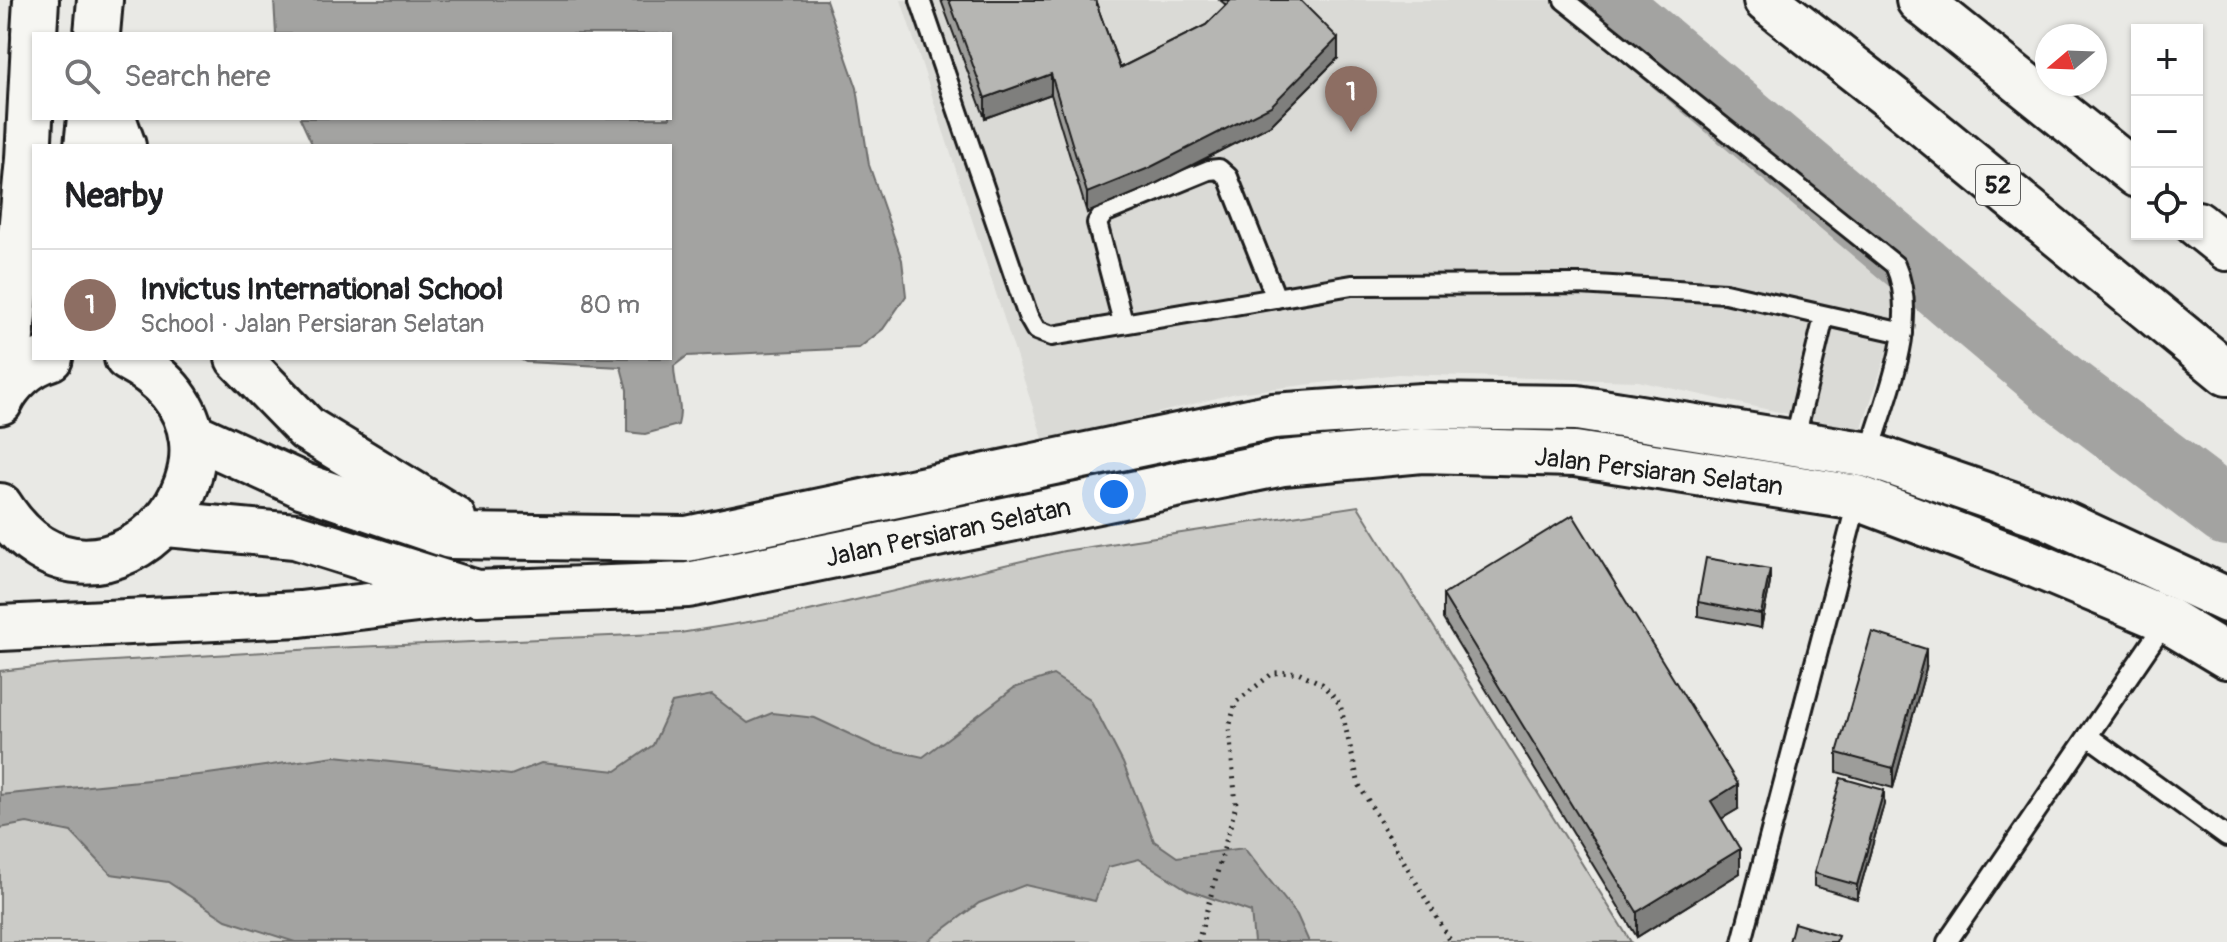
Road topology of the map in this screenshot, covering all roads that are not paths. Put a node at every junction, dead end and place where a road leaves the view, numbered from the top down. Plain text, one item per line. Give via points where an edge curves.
1 (36, 0) edge
2 (100, 0) edge
3 (920, 0) edge
4 (1564, 0) edge
5 (1766, 0) edge
6 (1919, 0) edge
7 (34, 32) edge
8 (97, 32) edge
9 (32, 80) edge
10 (90, 120) edge
11 (114, 120) edge
12 (87, 144) edge
13 (122, 144) edge
14 (28, 159) junction
15 (2131, 170) edge
16 (2203, 229) edge
17 (2227, 248) edge
18 (0, 249) edge
19 (1276, 298) junction
20 (1824, 317) junction
21 (1123, 322) junction
22 (1903, 333) junction
23 (44, 360) edge
24 (131, 360) edge
25 (240, 360) edge
26 (2227, 373) edge
27 (3, 395) edge
28 (191, 434) junction
29 (1794, 442) junction
30 (1869, 455) junction
31 (1858, 498) junction
32 (5, 524) edge
33 (167, 524) junction
34 (487, 538) junction
35 (477, 593) junction
36 (2227, 600) edge
37 (2167, 620) junction
38 (0, 628) edge
39 (2227, 656) edge
40 (2088, 736) junction
41 (2227, 837) edge
42 (1742, 942) edge
43 (1947, 942) edge

1 - 7 main road
2 - 8 main road
3 - 21 lane via 1036,330 1052,336
4 - 22 lane via 1884,253 1901,278
5 - 26 main road, 52
6 - 15 main road
9 - 14 main road
10 - 12 main road
11 - 13 main road
14 - 18 main road
14 - 27 main road
16 - 17 main road
19 - 20 lane via 1352,285 1580,284 1725,293
19 - 21 lane
19 - 21 lane via 1228,177 1219,169 1209,170 1104,213 1097,223
20 - 22 lane
20 - 29 lane
22 - 30 lane
23 - 27 main road
24 - 28 main road via 152,371 177,399
25 - 34 main road via 307,429
28 - 33 main road via 189,485
28 - 34 main road, Jalan Persiaran Selatan via 304,486 450,536
29 - 30 main road, Jalan Persiaran Selatan
29 - 34 main road, Jalan Persiaran Selatan via 1577,408 1422,406 1288,415 687,539
30 - 36 main road, Jalan Persiaran Selatan via 2049,517
31 - 35 main road, Jalan Persiaran Selatan via 1575,454 1422,450 1283,463 688,585
31 - 37 main road, Jalan Persiaran Selatan
31 - 42 lane
32 - 33 main road via 51,553 91,560 130,551
33 - 35 main road, Jalan Persiaran Selatan via 295,536
35 - 38 main road via 300,614
37 - 39 main road, Jalan Persiaran Selatan
37 - 40 lane
40 - 41 lane
40 - 43 lane

